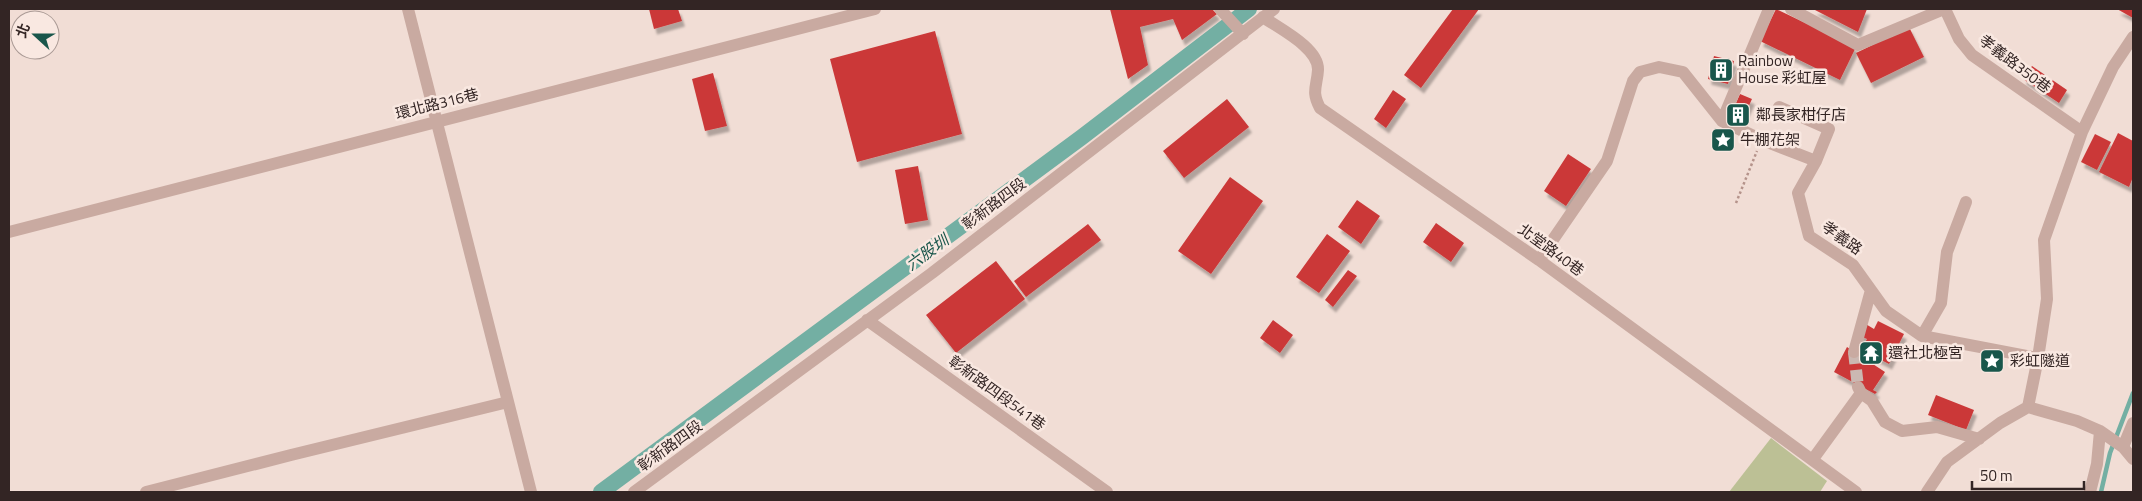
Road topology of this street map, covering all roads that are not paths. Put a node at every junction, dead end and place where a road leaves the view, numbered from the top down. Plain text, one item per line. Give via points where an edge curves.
1 (408, 9) edge
2 (875, 9) edge
3 (1220, 9) edge
4 (1274, 9) edge
5 (1770, 9) edge
6 (1791, 9) edge
7 (1944, 9) edge
8 (1263, 18) junction
9 (1242, 34) junction
10 (2133, 37) edge
11 (1779, 107) dead end
12 (436, 121) junction
13 (1722, 121) junction
14 (2082, 132) junction
15 (1816, 161) junction
16 (1966, 202) dead end
17 (9, 232) edge
18 (1539, 260) junction
19 (1871, 290) junction
20 (868, 320) junction
21 (1922, 336) junction
22 (1854, 352) tunnel mouth
23 (2038, 358) junction
24 (508, 402) junction
25 (2028, 407) junction
26 (2133, 422) edge
27 (2100, 431) junction
28 (1979, 438) junction
29 (2123, 447) junction
30 (1813, 459) junction
31 (2133, 459) edge
32 (146, 492) edge
33 (532, 492) edge
34 (634, 492) edge
35 (1107, 492) edge
36 (1856, 492) edge
37 (1926, 492) edge
38 (2090, 492) edge

1 - 12 street
2 - 12 street, 環北路316巷
3 - 9 street
4 - 8 street, 彰新路四段
5 - 13 street
6 - 7 street via 1858,45
7 - 14 street, 孝義路350巷 via 1972,56
8 - 9 street, 彰新路四段
8 - 18 street, 北堂路40巷 via 1316,57 1318,68 1314,96 1320,108
9 - 20 street, 彰新路四段
10 - 14 street via 2113,67
11 - 15 street, 孝義路 via 1829,129
12 - 17 street, 環北路316巷
12 - 24 street
13 - 15 street
13 - 18 street via 1683,72 1659,67 1640,72 1633,81 1607,161
14 - 23 street via 2044,240 2047,299
15 - 19 street, 孝義路 via 1798,192 1809,236 1854,265
16 - 21 street via 1947,252 1941,303
18 - 30 street, 北堂路40巷
19 - 21 street, 孝義路 via 1886,311
19 - 22 street
20 - 34 street, 彰新路四段
20 - 35 street, 彰新路四段541巷
21 - 23 street, 孝義路
23 - 25 street
24 - 32 street
24 - 33 street
25 - 27 street
25 - 28 street
26 - 29 street
27 - 29 street
27 - 38 street
28 - 30 street via 1937,426 1902,431 1885,422 1872,401 1860,390
28 - 37 street via 1947,462
29 - 31 street
30 - 36 street, 北堂路40巷

